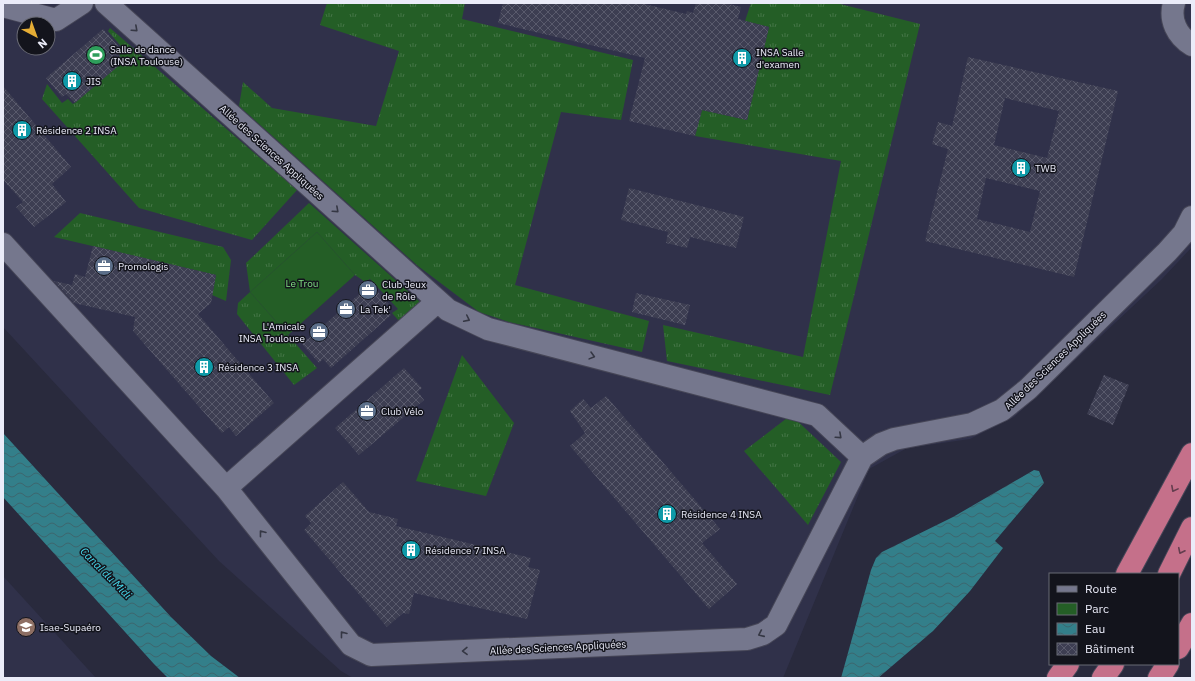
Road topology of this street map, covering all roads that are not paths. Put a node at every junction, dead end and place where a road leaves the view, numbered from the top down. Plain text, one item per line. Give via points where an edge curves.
1 (82, 3) edge
2 (106, 3) edge
3 (1174, 3) edge
4 (3, 6) edge
5 (1192, 45) edge
6 (1192, 217) edge
7 (3, 244) edge
8 (438, 301) junction
9 (1192, 454) edge
10 (862, 457) junction
11 (226, 488) junction
12 (1192, 528) edge
13 (1128, 573) edge
14 (1170, 573) edge
15 (1192, 624) edge
16 (1179, 646) edge
17 (1067, 665) edge
18 (1112, 665) edge
19 (1167, 665) edge
20 (1058, 678) edge
21 (1102, 678) edge
22 (1159, 678) edge

1 - 4 street via 56,20
2 -> 8 street, Allée des Sciences Appliquées
3 - 5 street via 1172,17 1175,26 1180,35
6 - 10 street, Allée des Sciences Appliquées via 1184,233 1167,252 1028,388 1002,410 972,424 894,439 881,444
7 - 11 street, Allée des Sciences Appliquées
8 -> 10 street, Allée des Sciences Appliquées via 448,310 488,329 817,415
8 - 11 street
9 -> 13 highway
10 -> 11 street, Allée des Sciences Appliquées via 776,625 764,634 747,639 371,655 351,645
12 -> 14 highway
15 - 16 highway
17 - 20 highway
18 - 21 highway
19 - 22 highway

